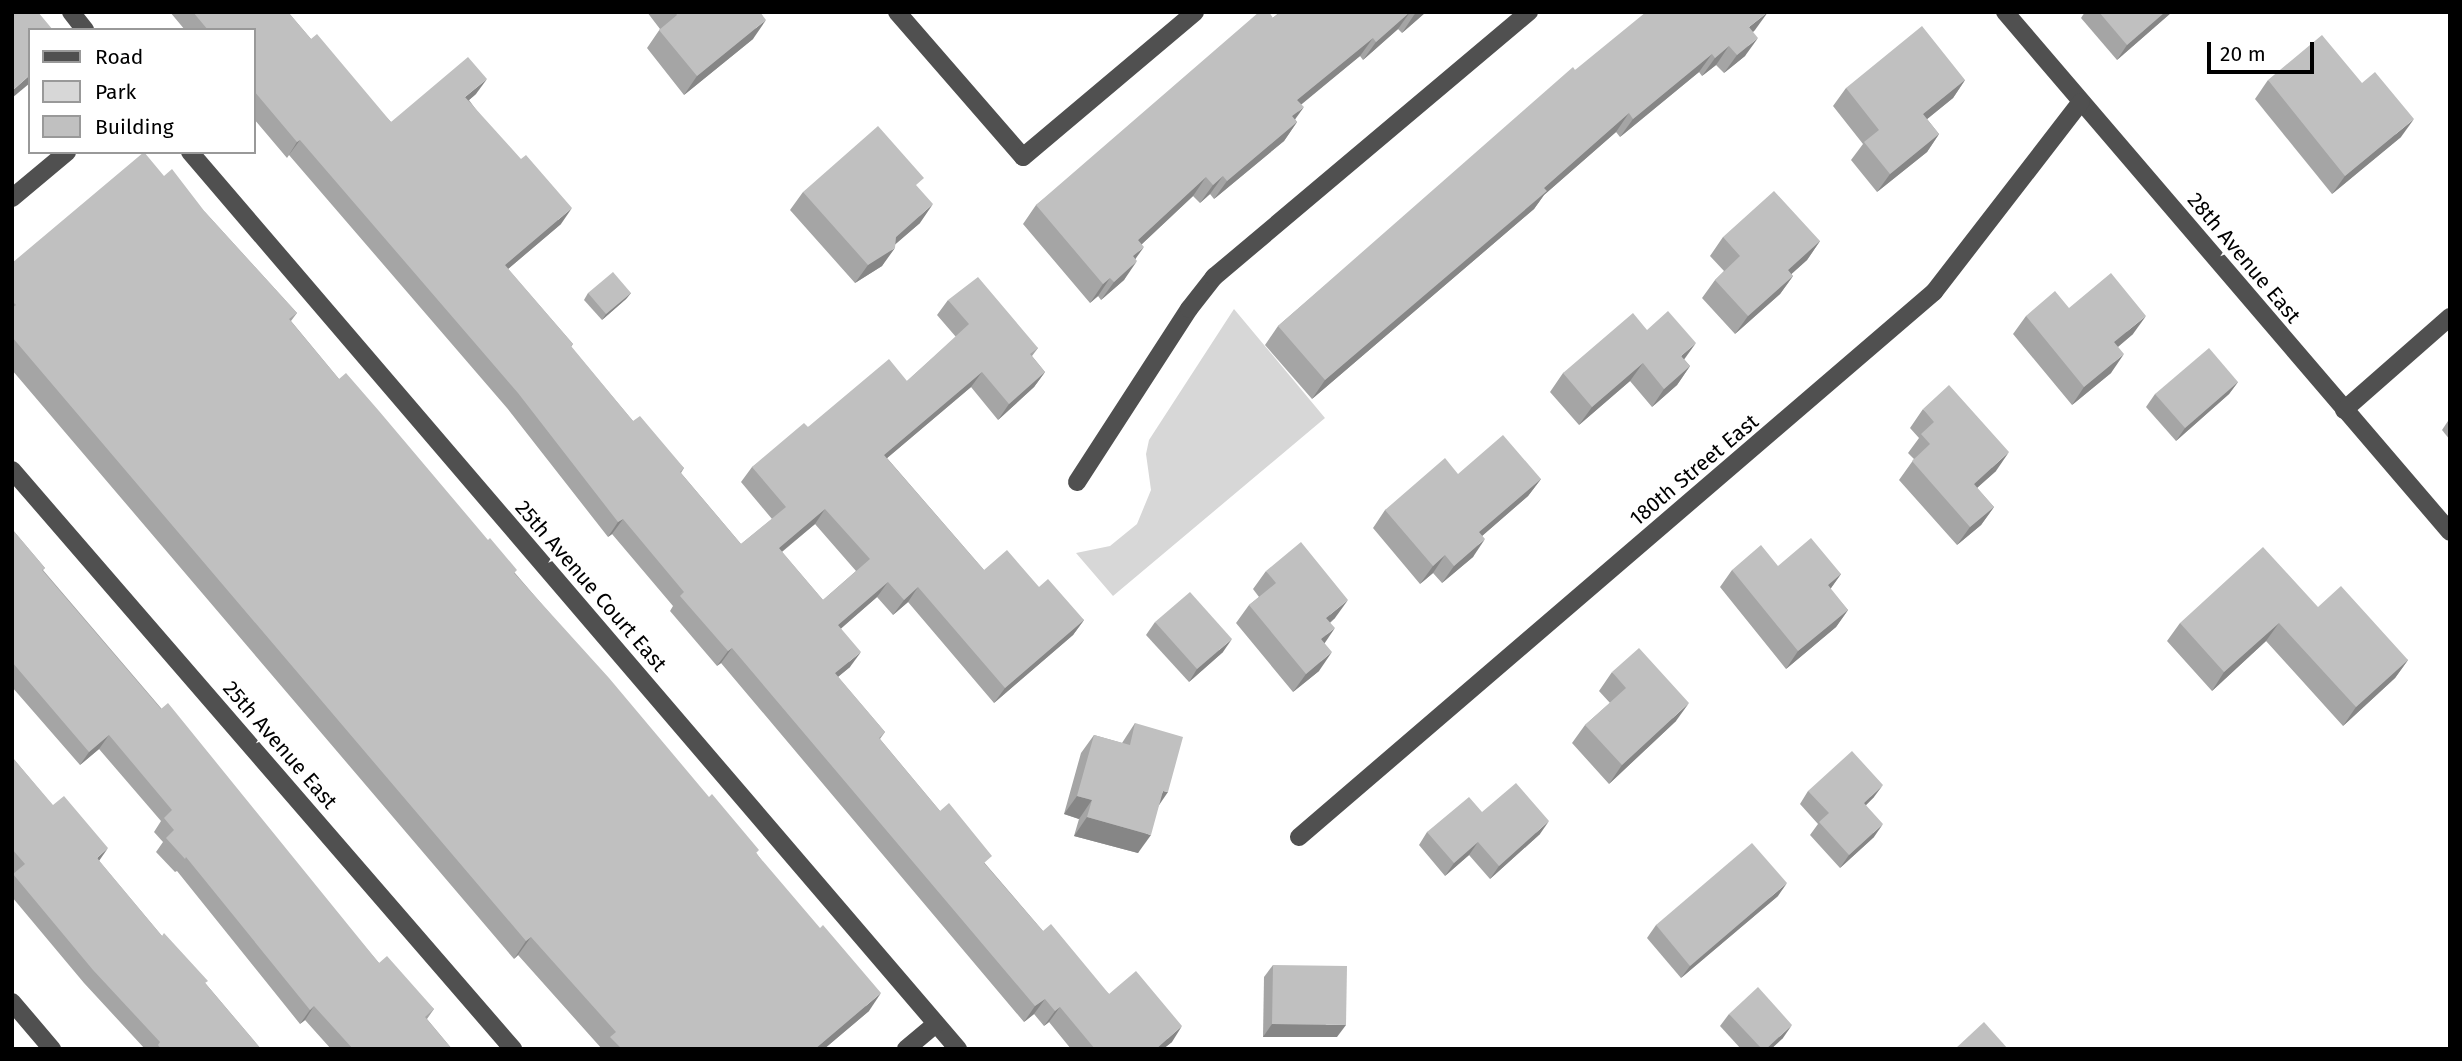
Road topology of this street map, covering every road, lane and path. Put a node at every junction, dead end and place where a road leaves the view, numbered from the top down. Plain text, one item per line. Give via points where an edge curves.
1 (71, 12) edge
2 (897, 12) edge
3 (1195, 12) edge
4 (1529, 12) edge
5 (2005, 12) edge
6 (83, 28) edge
7 (2081, 102) junction
8 (64, 154) edge
9 (192, 154) edge
10 (12, 198) edge
11 (2450, 317) edge
12 (2344, 410) junction
13 (12, 470) edge
14 (1077, 482) dead end
15 (2450, 533) edge
16 (1299, 837) dead end
17 (12, 1002) edge
18 (936, 1024) junction
19 (52, 1049) edge
20 (513, 1049) edge
21 (906, 1049) edge
22 (958, 1049) edge

1 - 6 street
2 - 3 street via 1023,157
4 - 14 street via 1214,277
5 - 7 street, 28th Avenue East
7 - 12 street, 28th Avenue East
7 - 16 street, 180th Street East via 1934,292
8 - 10 street
9 - 18 street, 25th Avenue Court East
11 - 12 street
12 - 15 street, 28th Avenue East
13 - 20 street, 25th Avenue East
17 - 19 street
18 - 21 street
18 - 22 street, 25th Avenue Court East

